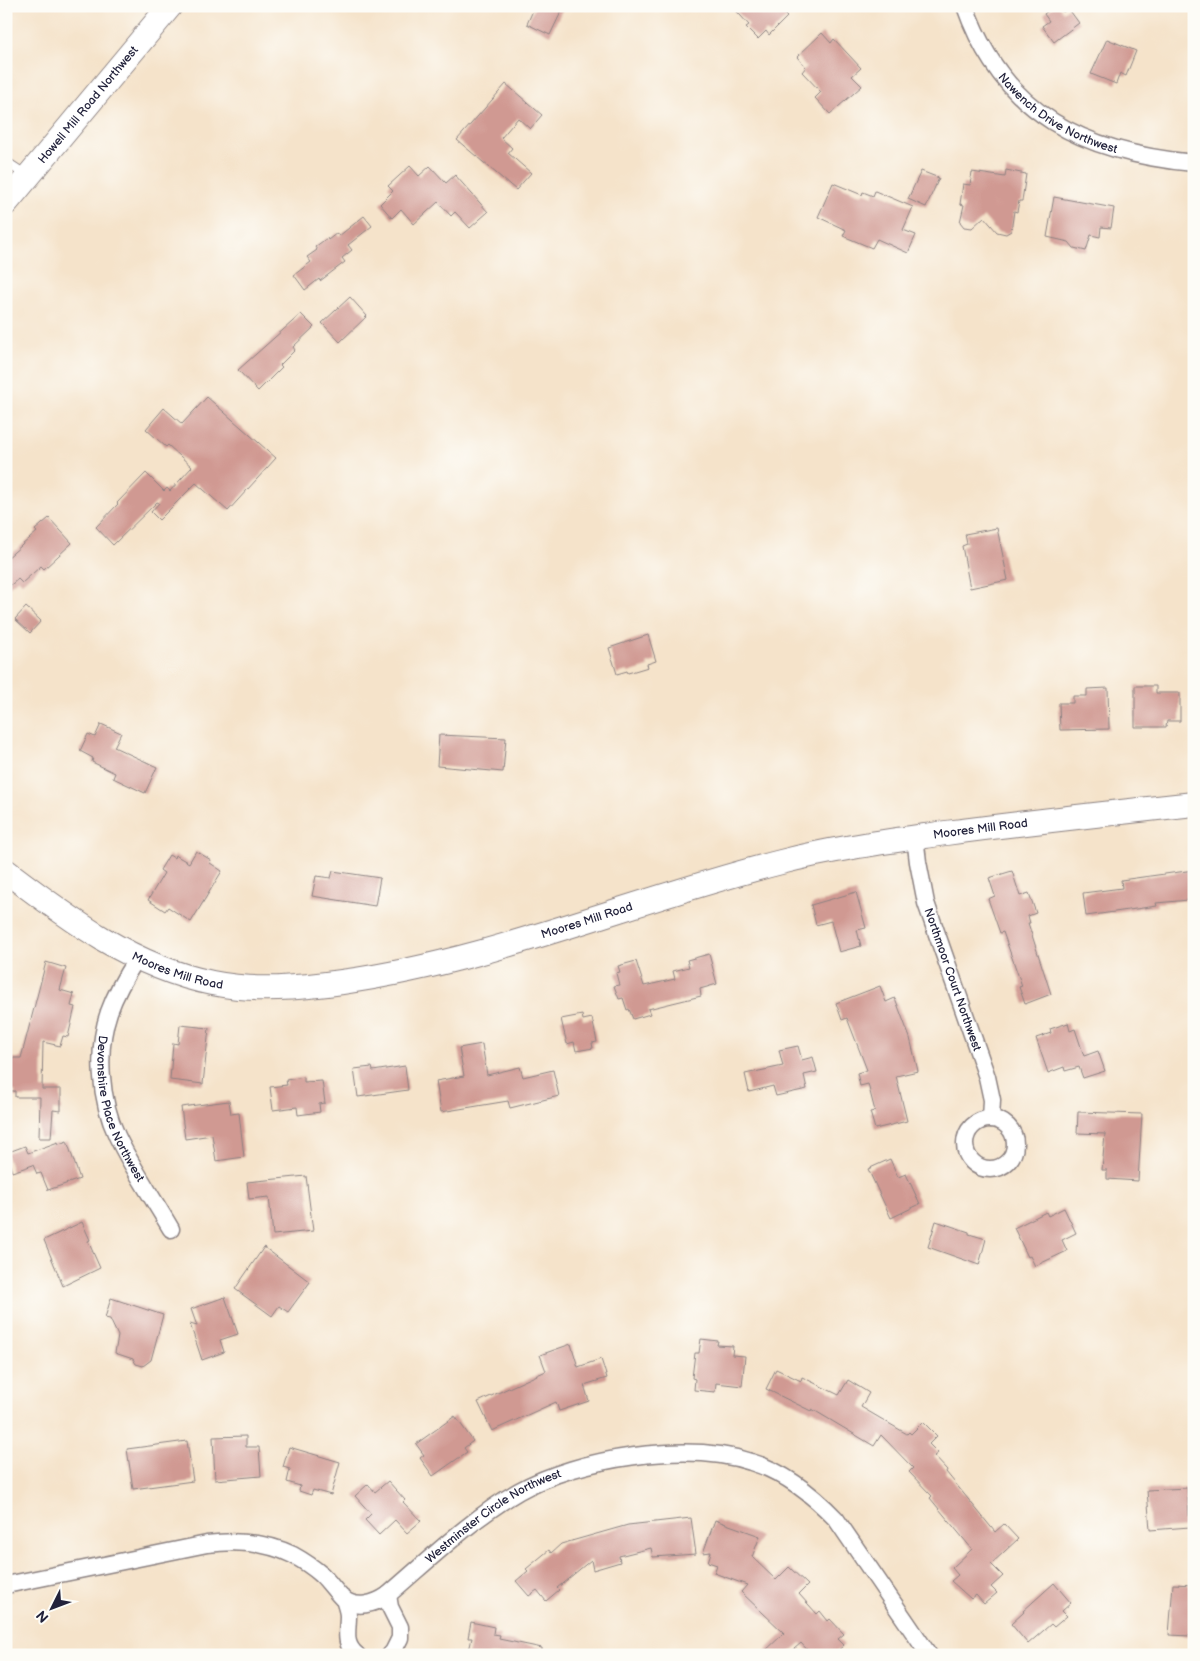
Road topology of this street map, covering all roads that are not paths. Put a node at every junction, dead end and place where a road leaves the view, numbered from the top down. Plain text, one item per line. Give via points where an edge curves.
1 (170, 6) edge
2 (965, 6) edge
3 (6, 162) edge
4 (1194, 162) edge
5 (28, 177) junction
6 (6, 203) edge
7 (1194, 804) edge
8 (915, 837) junction
9 (6, 871) edge
10 (137, 958) junction
11 (991, 1119) dead end
12 (171, 1229) dead end
13 (6, 1585) edge
14 (388, 1595) junction
15 (344, 1599) junction
16 (357, 1655) edge
17 (390, 1655) edge
18 (929, 1655) edge

1 - 5 street, Howell Mill Road Northwest
2 - 4 street, Nawench Drive Northwest via 974,30 1000,74 1030,105 1060,127 1117,150
3 - 5 lane
5 - 6 street, Howell Mill Road Northwest
7 - 8 street, Moores Mill Road
8 - 10 street, Moores Mill Road via 783,862 495,948 365,978 284,988 238,987 187,977
8 - 11 street, Northmoor Court Northwest via 926,903 987,1077 992,1100
9 - 10 street, Moores Mill Road via 63,915
10 - 12 street, Devonshire Place Northwest via 120,985 108,1014 102,1044 102,1075 106,1105 116,1135
13 - 15 street via 230,1541 263,1544 293,1555 320,1573
14 - 15 street, Westminster Circle Northwest via 379,1602 368,1604
14 - 17 street via 400,1626 400,1638
14 - 18 street, Westminster Circle Northwest via 486,1512 520,1490 550,1477 607,1461 676,1452 712,1453 773,1470 817,1500 836,1519
15 - 16 street via 348,1614 348,1645

